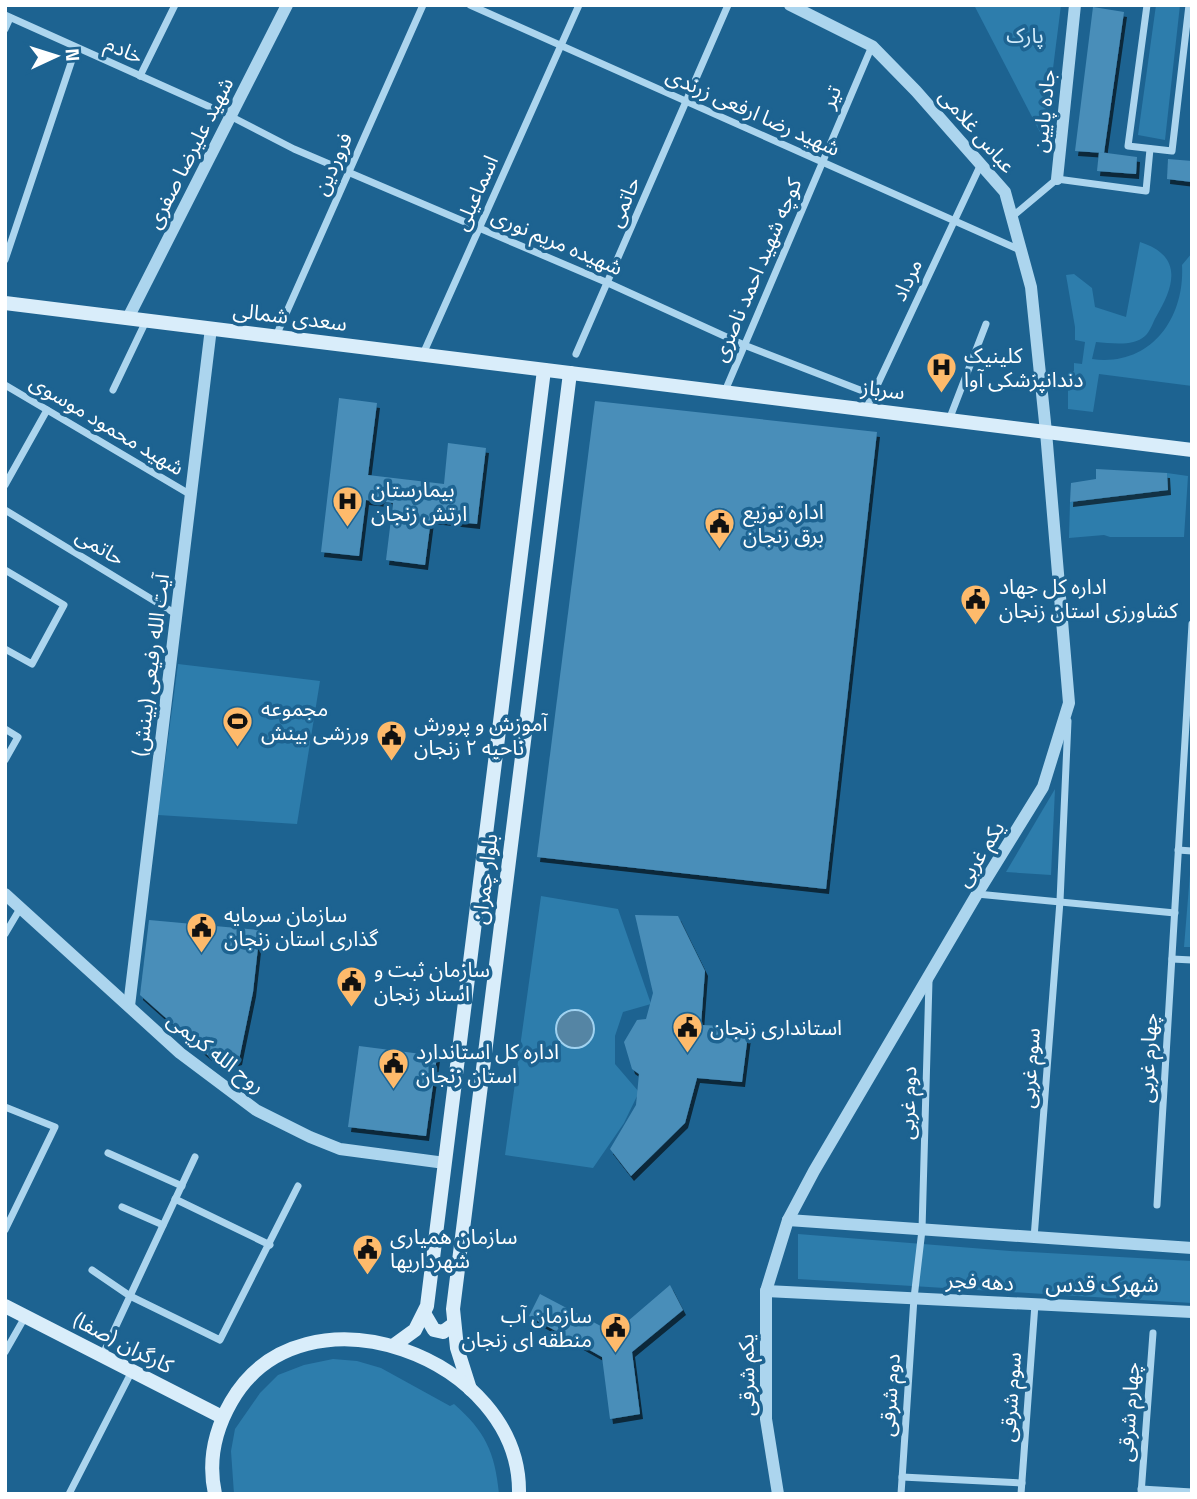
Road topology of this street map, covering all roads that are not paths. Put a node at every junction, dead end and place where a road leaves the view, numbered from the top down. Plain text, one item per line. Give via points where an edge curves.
1 (176, 5) edge
2 (287, 5) edge
3 (423, 5) edge
4 (470, 5) edge
5 (579, 5) edge
6 (728, 5) edge
7 (790, 5) edge
8 (1075, 5) edge
9 (1147, 5) edge
10 (1189, 5) edge
11 (7, 16) edge
12 (5, 29) edge
13 (561, 46) junction
14 (872, 46) junction
15 (76, 48) junction
16 (140, 76) junction
17 (686, 101) junction
18 (230, 116) junction
19 (1150, 149) junction
20 (822, 162) junction
21 (981, 164) junction
22 (349, 172) junction
23 (1057, 179) junction
24 (1013, 216) junction
25 (954, 220) junction
26 (479, 228) junction
27 (1021, 250) junction
28 (5, 260) edge
29 (608, 283) junction
30 (5, 303) edge
31 (128, 318) junction
32 (146, 320) junction
33 (986, 324) dead end
34 (211, 328) junction
35 (275, 337) junction
36 (744, 345) junction
37 (576, 354) dead end
38 (422, 355) junction
39 (544, 370) junction
40 (569, 373) junction
41 (5, 385) edge
42 (113, 390) dead end
43 (724, 392) junction
44 (873, 395) junction
45 (47, 410) junction
46 (866, 410) junction
47 (538, 419) junction
48 (949, 420) junction
49 (563, 428) junction
50 (1046, 432) junction
51 (1192, 450) edge
52 (5, 485) edge
53 (191, 495) junction
54 (5, 510) edge
55 (5, 570) edge
56 (176, 614) junction
57 (1192, 624) edge
58 (5, 649) edge
59 (1069, 703) junction
60 (5, 729) edge
61 (5, 760) edge
62 (1178, 850) junction
63 (1192, 851) edge
64 (483, 858) junction
65 (509, 861) junction
66 (5, 894) edge
67 (977, 894) junction
68 (1060, 901) junction
69 (20, 907) junction
70 (1175, 913) junction
71 (5, 934) edge
72 (1172, 959) junction
73 (1192, 960) edge
74 (929, 976) junction
75 (129, 1006) junction
76 (5, 1107) edge
77 (108, 1153) dead end
78 (195, 1157) dead end
79 (445, 1163) junction
80 (182, 1186) junction
81 (298, 1186) dead end
82 (175, 1199) junction
83 (1157, 1205) dead end
84 (122, 1207) dead end
85 (788, 1220) junction
86 (163, 1225) junction
87 (5, 1230) edge
88 (922, 1230) junction
89 (1034, 1238) junction
90 (270, 1245) junction
91 (1192, 1248) edge
92 (777, 1256) joint
93 (92, 1270) dead end
94 (766, 1291) junction
95 (130, 1296) junction
96 (914, 1298) junction
97 (1035, 1304) junction
98 (5, 1307) edge
99 (1192, 1312) edge
100 (424, 1313) junction
101 (25, 1317) junction
102 (454, 1324) junction
103 (1153, 1334) dead end
104 (393, 1346) junction
105 (5, 1352) edge
106 (102, 1356) junction
107 (132, 1371) junction
108 (470, 1389) junction
109 (222, 1417) junction
110 (902, 1477) junction
111 (1022, 1483) junction
112 (1141, 1491) edge
113 (1192, 1492) edge
114 (69, 1494) edge
115 (215, 1494) edge
116 (519, 1494) edge
117 (778, 1494) edge
118 (901, 1494) edge
119 (1021, 1494) edge

1 - 16 street
2 - 18 street, شهید علیرضا صفری
3 - 22 street, فروردین
4 - 13 street, شهید رضا ارفعی زرندی
5 - 13 street, اسماعیلی
6 - 17 street, حاتمی
7 - 14 street, عباس غلامی
8 - 23 street, جاده پایین
9 - 19 street via 1128,146
10 - 19 street via 1172,151
11 - 12 street
11 - 15 street, خادم
13 - 17 street, شهید رضا ارفعی زرندی
13 - 26 street, اسماعیلی
14 - 20 street, تیر
14 - 21 street, عباس غلامی
15 - 16 street, خادم
15 - 28 street
16 - 18 street, خادم
17 - 20 street, شهید رضا ارفعی زرندی
17 - 29 street, حاتمی
18 - 22 street, شهیده مریم نوری
18 - 31 street, شهید علیرضا صفری
19 - 23 street via 1146,191
20 - 25 street, شهید رضا ارفعی زرندی
20 - 36 street, کوچه شهید احمد ناصری
21 - 24 street, عباس غلامی via 1006,192
21 - 25 street, مرداد
22 - 26 street, شهیده مریم نوری
22 - 35 street, فروردین
23 - 24 street
24 - 27 street, عباس غلامی
25 - 27 street, شهید رضا ارفعی زرندی
25 - 44 street, مرداد
26 - 29 street, شهیده مریم نوری
26 - 38 street, اسماعیلی
27 - 50 street, عباس غلامی via 1031,287
29 - 36 street, شهیده مریم نوری
29 - 37 street, حاتمی
30 - 31 main road, سعدی شمالی
31 - 32 main road, سعدی شمالی
32 - 34 main road, سعدی شمالی
32 - 42 street
33 - 48 street
34 - 35 main road, سعدی شمالی
34 - 53 street, آیت الله رفیعی (بینش)
35 - 38 main road, سعدی شمالی
36 - 43 street, کوچه شهید احمد ناصری
36 - 44 street, شهیده مریم نوری
38 - 39 main road, سعدی شمالی
39 - 40 main road, سعدی شمالی
39 - 47 main road, بلوار چمران
40 - 43 main road, سرباز
40 - 49 main road, بلوار چمران
41 - 45 street, شهید محمود موسوی
43 - 46 main road, سرباز
44 - 46 street, مرداد
45 - 52 street
45 - 53 street, شهید محمود موسوی
46 - 48 main road, سرباز
47 - 49 main road via 553,416
47 - 64 main road, بلوار چمران
48 - 50 main road, سرباز
49 - 65 main road, بلوار چمران
50 - 51 main road, سرباز
50 - 59 street, یکم غربی
53 - 56 street, آیت الله رفیعی (بینش)
54 - 56 street, حاتمی
55 - 58 street via 64,605 32,664
56 - 75 street, آیت الله رفیعی (بینش)
57 - 62 street, چهارم غربی
59 - 67 street, یکم غربی via 1044,787
59 - 68 street, سوم غربی
60 - 61 street via 18,737
62 - 63 street
62 - 70 street, چهارم غربی
64 - 65 main road
64 - 79 main road, بلوار چمران
65 - 102 main road, بلوار چمران
66 - 69 street, روح الله کریمی
67 - 68 street
67 - 74 street, یکم غربی
68 - 70 street
68 - 89 street, سوم غربی
69 - 71 street
69 - 75 street, روح الله کریمی
70 - 72 street, چهارم غربی
72 - 73 street
72 - 83 street, چهارم غربی
74 - 85 street, یکم غربی
74 - 88 street, دوم غربی
75 - 79 street, روح الله کریمی via 180,1053 256,1110 310,1138 340,1149
76 - 87 street via 55,1127
77 - 80 street
78 - 80 street
79 - 100 main road, بلوار چمران
80 - 82 street
81 - 90 street
82 - 86 street
82 - 90 street
84 - 86 street
85 - 88 street
85 - 92 street, یکم غربی
86 - 95 street
88 - 89 street
88 - 96 street, دوم غربی
89 - 91 street
90 - 95 street via 220,1340
92 - 94 street, یکم شرقی
93 - 95 street
94 - 96 street, دهه فجر
94 - 117 street, یکم شرقی via 766,1419
95 - 106 street
96 - 97 street, دهه فجر
96 - 110 street, دوم شرقی
97 - 99 street, دهه فجر
97 - 111 street, سوم شرقی
98 - 101 main road, کارگران (صفا)
100 - 102 main road via 433,1329 443,1332
100 - 104 main road, بلوار چمران via 415,1330
101 - 105 street
101 - 106 main road, کارگران (صفا)
102 - 108 main road, بلوار چمران
103 - 112 street, چهارم شرقی
104 - 108 main road via 434,1363
104 - 109 main road via 349,1338 317,1340 287,1350 253,1374
106 - 107 main road, کارگران (صفا)
107 - 109 main road, کارگران (صفا)
107 - 114 street
108 - 116 main road via 500,1423 513,1451
109 - 115 main road via 213,1448
110 - 111 street
110 - 118 street, دوم شرقی
111 - 119 street, سوم شرقی
112 - 113 street

